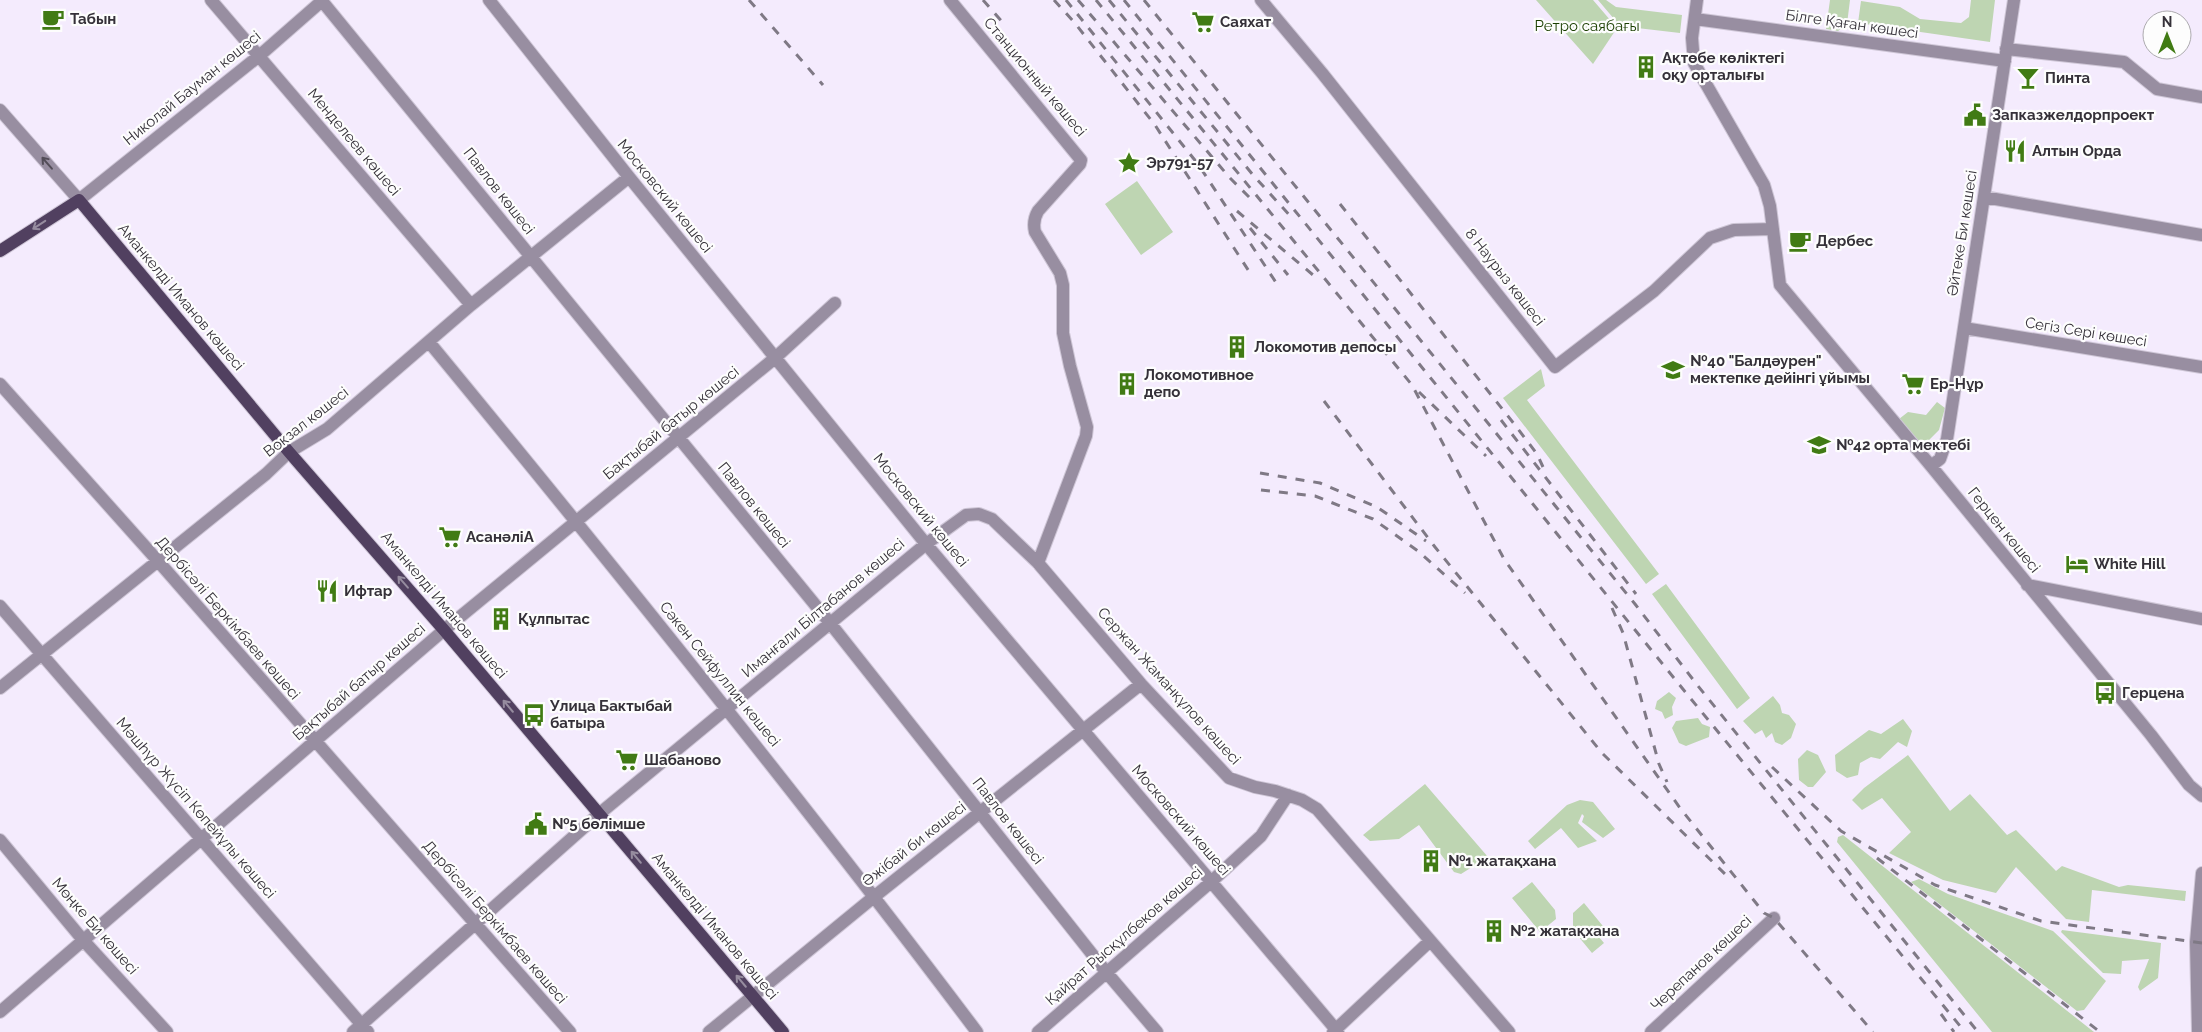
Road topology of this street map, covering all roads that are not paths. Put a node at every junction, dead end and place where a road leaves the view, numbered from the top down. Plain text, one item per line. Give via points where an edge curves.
1 (211, 0) edge
2 (323, 0) edge
3 (489, 0) edge
4 (950, 0) edge
5 (1261, 0) edge
6 (1697, 0) edge
7 (2014, 0) edge
8 (1695, 19) junction
9 (2006, 55) junction
10 (259, 56) junction
11 (2202, 97) edge
12 (0, 110) edge
13 (629, 177) junction
14 (1984, 197) junction
15 (79, 200) junction
16 (1773, 229) junction
17 (2202, 235) edge
18 (0, 250) edge
19 (530, 256) junction
20 (835, 303) dead end
21 (471, 305) junction
22 (1964, 328) junction
23 (429, 342) junction
24 (775, 358) junction
25 (2202, 367) edge
26 (0, 384) edge
27 (679, 438) junction
28 (289, 452) junction
29 (1931, 466) junction
30 (979, 514) joint
31 (576, 521) junction
32 (926, 544) junction
33 (158, 561) junction
34 (1038, 563) junction
35 (2027, 584) junction
36 (0, 606) edge
37 (2202, 619) edge
38 (830, 624) junction
39 (444, 630) junction
40 (42, 654) junction
41 (1141, 684) junction
42 (0, 688) edge
43 (728, 708) junction
44 (1083, 732) junction
45 (314, 742) junction
46 (1288, 795) junction
47 (2202, 796) edge
48 (981, 812) junction
49 (599, 814) junction
50 (201, 839) junction
51 (0, 840) edge
52 (2202, 877) edge
53 (1212, 881) junction
54 (875, 896) junction
55 (1774, 918) dead end
56 (476, 924) junction
57 (83, 940) junction
58 (1430, 941) junction
59 (1107, 973) junction
60 (753, 996) junction
61 (0, 1012) edge
62 (361, 1030) edge
63 (1336, 1031) edge
64 (166, 1032) edge
65 (570, 1032) edge
66 (709, 1032) edge
67 (783, 1032) edge
68 (977, 1032) edge
69 (1038, 1032) edge
70 (1158, 1032) edge
71 (1509, 1032) edge
72 (1651, 1032) edge
73 (2198, 1032) edge

1 - 10 street, Менделеев көшесі
2 - 10 street, Николай Бауман көшесі
2 - 19 street, Павлов көшесі
3 - 13 street, Московский көшесі
4 - 34 street, Станционный көшесі via 1081,160 1035,216 1035,232 1060,273 1064,333 1087,427
5 - 16 street, 8 Наурыз көшесі via 1555,367 1654,292 1710,238 1734,230
6 - 8 street
7 - 9 street, Әйтеке Би көшесі
8 - 9 street, Білге Қаған көшесі
8 - 16 street via 1692,38 1694,63 1764,185
9 - 11 street, Білге Қаған көшесі via 2124,62 2157,89
9 - 14 street, Әйтеке Би көшесі
10 - 15 street, Николай Бауман көшесі
10 - 21 street, Менделеев көшесі
15 -> 12 street
13 - 19 street, Вокзал көшесі
13 - 24 street, Московский көшесі
14 - 17 street
14 - 22 street, Әйтеке Би көшесі
15 -> 18 main road
15 - 28 main road, Аманкелді Иманов көшесі
16 - 29 street, Герцен көшесі via 1780,285
19 - 21 street, Вокзал көшесі
19 - 27 street, Павлов көшесі
20 - 24 street, Бақтыбай батыр көшесі
21 - 23 street, Вокзал көшесі
22 - 25 street, Сегіз Сері көшесі
22 - 29 street, Әйтеке Би көшесі via 1947,439 1940,459
23 - 28 street, Вокзал көшесі via 327,429
23 - 31 street, Сәкен Сейфуллин көшесі
24 - 27 street, Бақтыбай батыр көшесі
24 - 32 street, Московский көшесі
26 - 33 street, Дербісәлі Беркімбаев көшесі
27 - 31 street, Бақтыбай батыр көшесі
27 - 38 street, Павлов көшесі
28 - 33 street, Вокзал көшесі
39 -> 28 main road, Аманкелді Иманов көшесі
29 - 35 street, Герцен көшесі
30 - 32 street, Иманғали Білтабанов көшесі via 966,515
30 - 34 street, Сержан Жаманқұлов көшесі via 992,519
31 - 39 street, Бақтыбай батыр көшесі
31 - 43 street, Сәкен Сейфуллин көшесі
32 - 38 street, Иманғали Білтабанов көшесі
32 - 44 street, Московский көшесі
33 - 40 street, Вокзал көшесі
33 - 45 street, Дербісәлі Беркімбаев көшесі
34 - 41 street, Сержан Жаманқұлов көшесі
35 - 37 street
35 - 47 street, Герцен көшесі via 2189,785
36 - 40 street, Мәшһүр Жүсіп Көпейұлы көшесі
38 - 43 street, Иманғали Білтабанов көшесі
38 - 48 street, Павлов көшесі
39 - 45 street, Бақтыбай батыр көшесі
49 -> 39 main road, Аманкелді Иманов көшесі
40 - 42 street, Вокзал көшесі
40 - 50 street, Мәшһүр Жүсіп Көпейұлы көшесі
41 - 44 street, Әжібай би көшесі
41 - 46 street, Сержан Жаманқұлов көшесі via 1229,778
43 - 49 street, Иманғали Білтабанов көшесі
43 - 54 street, Сәкен Сейфуллин көшесі
44 - 48 street, Әжібай би көшесі
44 - 53 street, Московский көшесі
45 - 50 street, Бақтыбай батыр көшесі
45 - 56 street, Дербісәлі Беркімбаев көшесі
46 - 53 street, Қайрат Рысқұлбеков көшесі via 1261,836
46 - 58 street, Сержан Жаманқұлов көшесі via 1317,809
48 - 54 street, Әжібай би көшесі
48 - 59 street, Павлов көшесі
49 - 56 street, Иманғали Білтабанов көшесі
60 -> 49 main road, Аманкелді Иманов көшесі
50 - 57 street, Бақтыбай батыр көшесі
50 - 62 street, Мәшһүр Жүсіп Көпейұлы көшесі
51 - 57 street, Мөңке Би көшесі
52 - 73 street via 2196,942
53 - 59 street, Қайрат Рысқұлбеков көшесі
53 - 63 street, Московский көшесі
54 - 60 street, Әжібай би көшесі
54 - 68 street, Сәкен Сейфуллин көшесі
55 - 72 street, Черепанов көшесі
56 - 62 street, Иманғали Білтабанов көшесі
56 - 65 street, Дербісәлі Беркімбаев көшесі
57 - 61 street, Бақтыбай батыр көшесі
57 - 64 street, Мөңке Би көшесі
58 - 63 street
58 - 71 street, Сержан Жаманқұлов көшесі
59 - 69 street, Қайрат Рысқұлбеков көшесі
59 - 70 street, Павлов көшесі
60 - 66 street, Әжібай би көшесі
60 - 67 main road, Аманкелді Иманов көшесі

